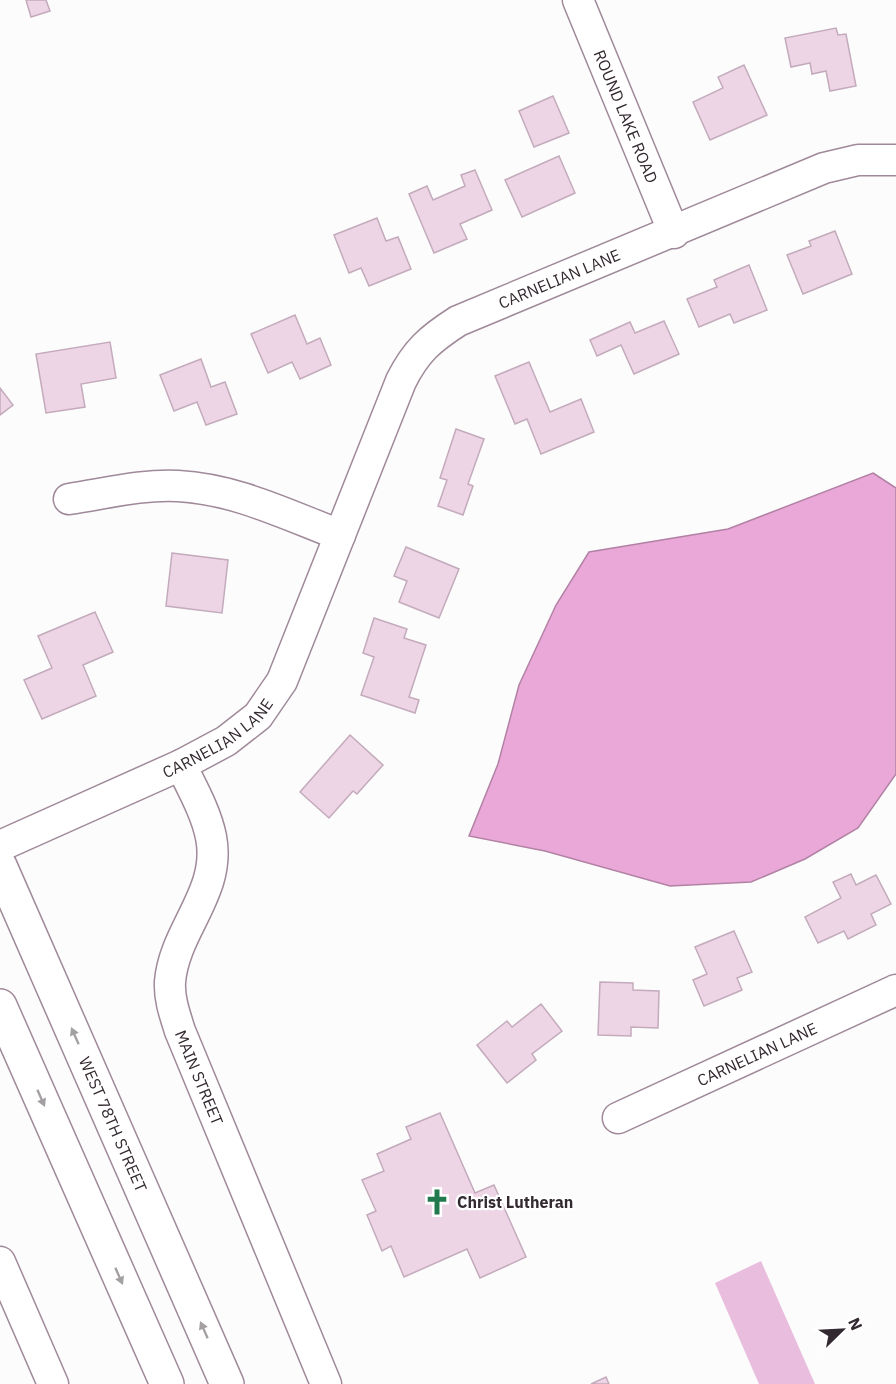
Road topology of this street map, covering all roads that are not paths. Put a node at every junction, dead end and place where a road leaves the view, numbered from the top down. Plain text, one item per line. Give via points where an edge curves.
1 (578, 0) edge
2 (896, 159) edge
3 (674, 233) junction
4 (69, 500) dead end
5 (340, 536) junction
6 (181, 765) junction
7 (0, 846) edge
8 (0, 866) edge
9 (896, 990) edge
10 (0, 1006) edge
11 (618, 1118) dead end
12 (0, 1262) edge
13 (53, 1384) edge
14 (167, 1384) edge
15 (227, 1384) edge
16 (326, 1384) edge

1 - 3 street, ROUND LAKE ROAD
2 - 3 street, CARNELIAN LANE via 858,160 824,168
3 - 5 street, CARNELIAN LANE via 458,321 427,343 413,356 400,381
4 - 5 street via 177,486 216,490
5 - 6 street, CARNELIAN LANE via 282,681 258,716 226,741
6 - 7 street, CARNELIAN LANE
6 - 16 street, MAIN STREET via 206,819 212,838 212,859 210,879 174,963 171,1002
15 -> 8 main road, WEST 78TH STREET
9 - 11 street, CARNELIAN LANE
10 -> 14 main road
12 - 13 street

